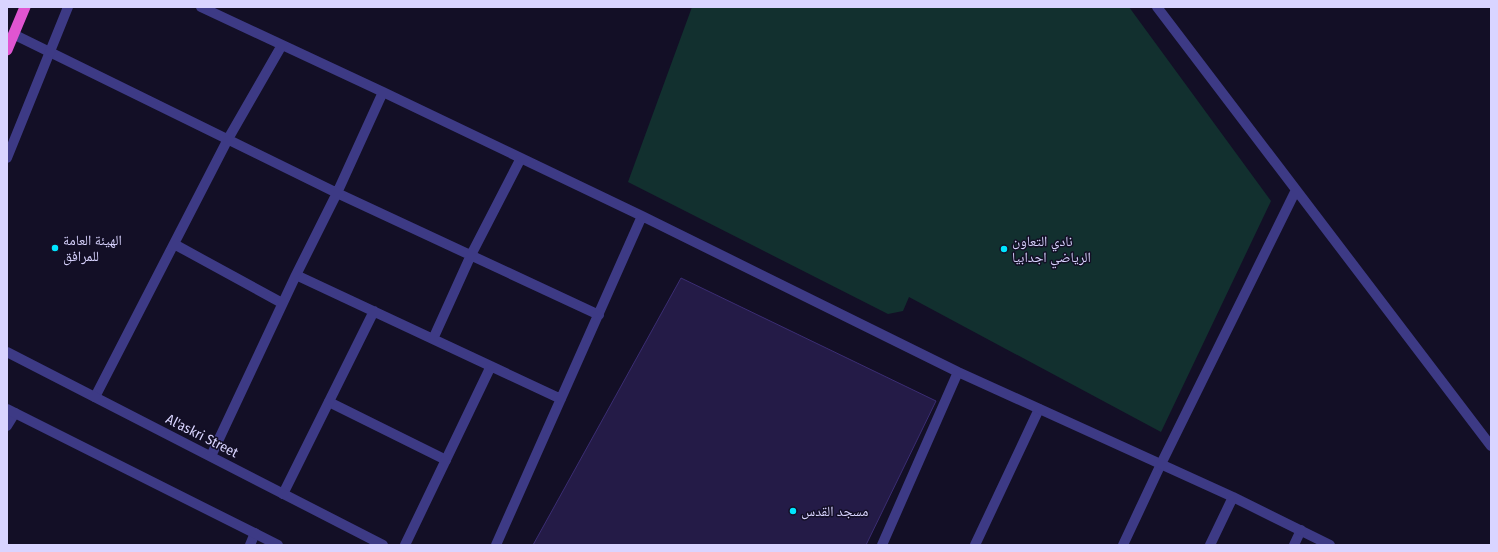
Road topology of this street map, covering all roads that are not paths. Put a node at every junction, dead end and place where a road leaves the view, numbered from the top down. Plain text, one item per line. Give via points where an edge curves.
1 (24, 7) edge
2 (68, 7) edge
3 (201, 7) edge
4 (1157, 7) edge
5 (14, 34) junction
6 (282, 45) junction
7 (7, 50) edge
8 (50, 52) junction
9 (383, 92) junction
10 (228, 140) junction
11 (7, 158) edge
12 (521, 158) junction
13 (1296, 190) junction
14 (337, 193) junction
15 (642, 216) junction
16 (174, 244) junction
17 (471, 255) junction
18 (296, 275) junction
19 (282, 303) junction
20 (374, 311) junction
21 (599, 315) junction
22 (433, 339) junction
23 (7, 352) edge
24 (492, 366) junction
25 (958, 372) junction
26 (95, 397) junction
27 (561, 399) junction
28 (329, 402) junction
29 (1039, 409) junction
30 (11, 411) edge
31 (7, 426) edge
32 (1491, 446) edge
33 (211, 456) junction
34 (446, 460) junction
35 (1161, 464) junction
36 (283, 494) junction
37 (1233, 497) junction
38 (1301, 530) junction
39 (255, 534) junction
40 (250, 545) edge
41 (278, 545) edge
42 (383, 545) edge
43 (405, 545) edge
44 (496, 545) edge
45 (882, 545) edge
46 (975, 545) edge
47 (1123, 545) edge
48 (1210, 545) edge
49 (1294, 545) edge
50 (1330, 545) edge

1 - 5 highway
2 - 8 street
3 - 6 street
4 - 13 street
5 - 7 highway
5 - 8 street
6 - 9 street
6 - 10 street
8 - 10 street
8 - 11 street
9 - 12 street
9 - 14 street
10 - 14 street
10 - 16 street
12 - 15 street
12 - 17 street
13 - 32 street
13 - 35 street
14 - 17 street
14 - 18 street
15 - 21 street
15 - 25 street
16 - 19 street
16 - 26 street
17 - 21 street
17 - 22 street
18 - 19 street
18 - 20 street
19 - 33 street
20 - 22 street
20 - 28 street
21 - 27 street
22 - 24 street
23 - 26 street, Al'askri Street
24 - 27 street
24 - 34 street
25 - 29 street
25 - 45 street
26 - 33 street, Al'askri Street
27 - 44 street
28 - 34 street
28 - 36 street
29 - 35 street
29 - 46 street
30 - 31 street
30 - 39 street
33 - 36 street, Al'askri Street
34 - 43 street
35 - 37 street
35 - 47 street
36 - 42 street, Al'askri Street
37 - 38 street
37 - 48 street
38 - 49 street
38 - 50 street
39 - 40 street
39 - 41 street

